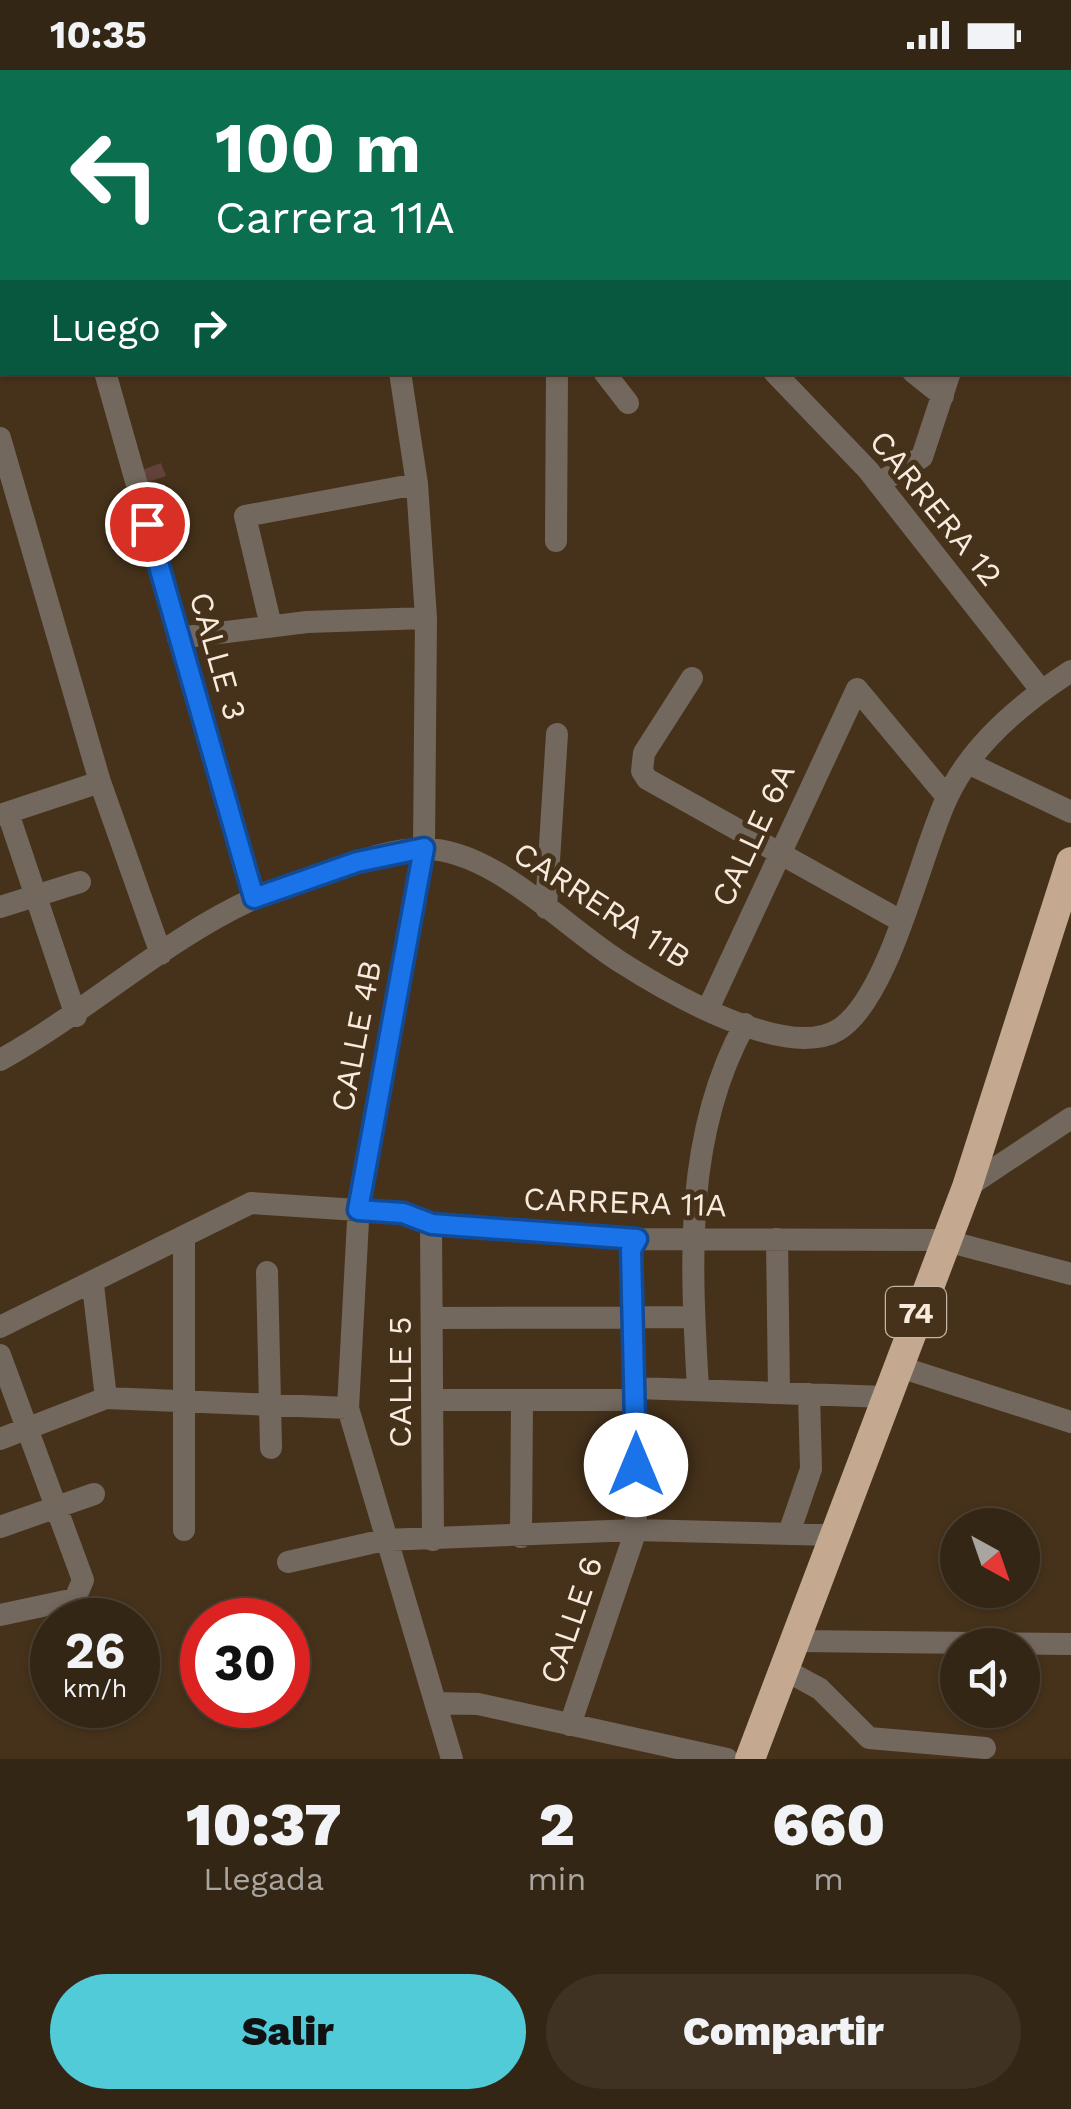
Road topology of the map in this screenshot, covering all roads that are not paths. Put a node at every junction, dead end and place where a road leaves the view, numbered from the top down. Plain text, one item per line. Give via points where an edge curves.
1 (106, 375) edge
2 (400, 375) edge
3 (558, 375) edge
4 (606, 375) edge
5 (777, 375) edge
6 (917, 375) edge
7 (949, 375) edge
8 (943, 396) junction
9 (628, 403) dead end
10 (0, 438) edge
11 (878, 483) junction
12 (417, 484) junction
13 (556, 541) dead end
14 (426, 618) junction
15 (272, 626) junction
16 (178, 638) junction
17 (1071, 671) edge
18 (692, 678) dead end
19 (1041, 690) junction
20 (557, 734) dead end
21 (970, 764) junction
22 (100, 782) junction
23 (947, 797) junction
24 (1071, 812) edge
25 (4, 814) edge
26 (424, 848) junction
27 (782, 851) junction
28 (1071, 862) edge
29 (80, 882) dead end
30 (36, 895) junction
31 (254, 898) junction
32 (0, 906) edge
33 (546, 908) junction
34 (900, 922) junction
35 (161, 954) junction
36 (708, 1009) junction
37 (76, 1016) junction
38 (745, 1024) junction
39 (1, 1056) edge
40 (1070, 1120) edge
41 (967, 1187) junction
42 (358, 1210) junction
43 (432, 1224) junction
44 (184, 1239) junction
45 (637, 1239) junction
46 (777, 1239) junction
47 (697, 1240) junction
48 (943, 1240) junction
49 (268, 1272) dead end
50 (1071, 1274) edge
51 (93, 1285) junction
52 (694, 1316) junction
53 (634, 1317) junction
54 (432, 1318) junction
55 (0, 1327) edge
56 (0, 1355) edge
57 (896, 1366) junction
58 (698, 1389) junction
59 (778, 1392) junction
60 (636, 1394) junction
61 (810, 1394) junction
62 (886, 1397) junction
63 (106, 1398) junction
64 (432, 1400) junction
65 (522, 1400) junction
66 (184, 1402) junction
67 (269, 1405) junction
68 (348, 1408) junction
69 (1071, 1422) edge
70 (28, 1428) junction
71 (0, 1439) edge
72 (272, 1448) dead end
73 (94, 1494) dead end
74 (57, 1508) junction
75 (0, 1527) edge
76 (184, 1530) dead end
77 (636, 1530) junction
78 (789, 1533) junction
79 (834, 1535) junction
80 (522, 1537) junction
81 (384, 1540) junction
82 (433, 1540) junction
83 (288, 1562) dead end
84 (0, 1615) edge
85 (798, 1641) junction
86 (1071, 1644) edge
87 (787, 1670) junction
88 (436, 1703) junction
89 (570, 1725) junction
90 (985, 1748) dead end
91 (452, 1759) edge
92 (727, 1759) edge
93 (750, 1759) edge

1 - 16 street, CALLE 3
2 - 12 street, CALLE 4B
3 - 13 street
4 - 9 street
5 - 11 street, CARRERA 12
6 - 8 street
7 - 8 street
8 - 11 street via 922,457
10 - 22 street
11 - 19 street, CARRERA 12
12 - 14 street, CALLE 4B
12 - 15 street via 245,516
14 - 15 street
14 - 26 street, CALLE 4B
15 - 16 street
16 - 31 street, CALLE 3
17 - 19 street, CARRERA 11B
18 - 27 street via 644,753 642,772
19 - 21 street, CARRERA 11B
20 - 33 street
21 - 23 street, CARRERA 11B
21 - 24 street
22 - 25 street
22 - 35 street
23 - 27 street, CALLE 6A via 857,689
23 - 34 street, CARRERA 11B
25 - 30 street
26 - 31 street, CARRERA 11B via 357,862
26 - 33 street, CARRERA 11B via 470,859
26 - 42 street, CALLE 4B
27 - 34 street
27 - 36 street, CALLE 6A
28 - 41 highway, 74
29 - 30 street
30 - 32 street
30 - 37 street
31 - 35 street, CARRERA 11B
33 - 36 street, CARRERA 11B via 622,964
34 - 38 street, CARRERA 11B via 878,977 840,1029 789,1040
35 - 37 street, CARRERA 11B
36 - 38 street, CARRERA 11B
37 - 39 street, CARRERA 11B
38 - 47 street via 706,1116 695,1180
40 - 41 street
41 - 48 highway, 74
42 - 43 street, CARRERA 11A via 403,1213
42 - 44 street, CARRERA 11A via 251,1204
42 - 68 street, CALLE 4B
43 - 45 street, CARRERA 11A
43 - 54 street, CALLE 5
44 - 51 street, CARRERA 11A
44 - 66 street
45 - 47 street, CARRERA 11A
45 - 53 street, CALLE 6 via 631,1250
46 - 47 street, CARRERA 11A
46 - 48 street, CARRERA 11A
46 - 59 street
47 - 52 street
48 - 50 street, CARRERA 11A
48 - 57 highway, 74
49 - 67 street
51 - 55 street, CARRERA 11A
51 - 63 street
52 - 53 street
52 - 58 street
53 - 54 street
53 - 60 street, CALLE 6
54 - 64 street, CALLE 5
56 - 70 street
57 - 62 highway, 74
57 - 69 street
58 - 59 street
58 - 60 street
59 - 61 street
60 - 65 street
60 - 77 street, CALLE 6
61 - 62 street
61 - 78 street via 811,1469
62 - 79 highway, 74
63 - 66 street
63 - 70 street
64 - 65 street
64 - 82 street, CALLE 5
65 - 80 street
66 - 67 street
66 - 76 street
67 - 68 street
67 - 72 street
68 - 81 street, CALLE 4B
70 - 71 street
70 - 74 street
73 - 74 street
74 - 75 street
74 - 84 street via 81,1591 65,1602
77 - 78 street
77 - 80 street
77 - 89 street, CALLE 6
78 - 79 street
79 - 85 highway, 74
80 - 82 street
81 - 82 street
81 - 83 street
81 - 88 street, CALLE 4B
85 - 86 street
85 - 87 highway, 74
87 - 90 street via 820,1689 869,1738
87 - 93 highway, 74
88 - 89 street via 478,1704
88 - 91 street, CALLE 4B
89 - 92 street

